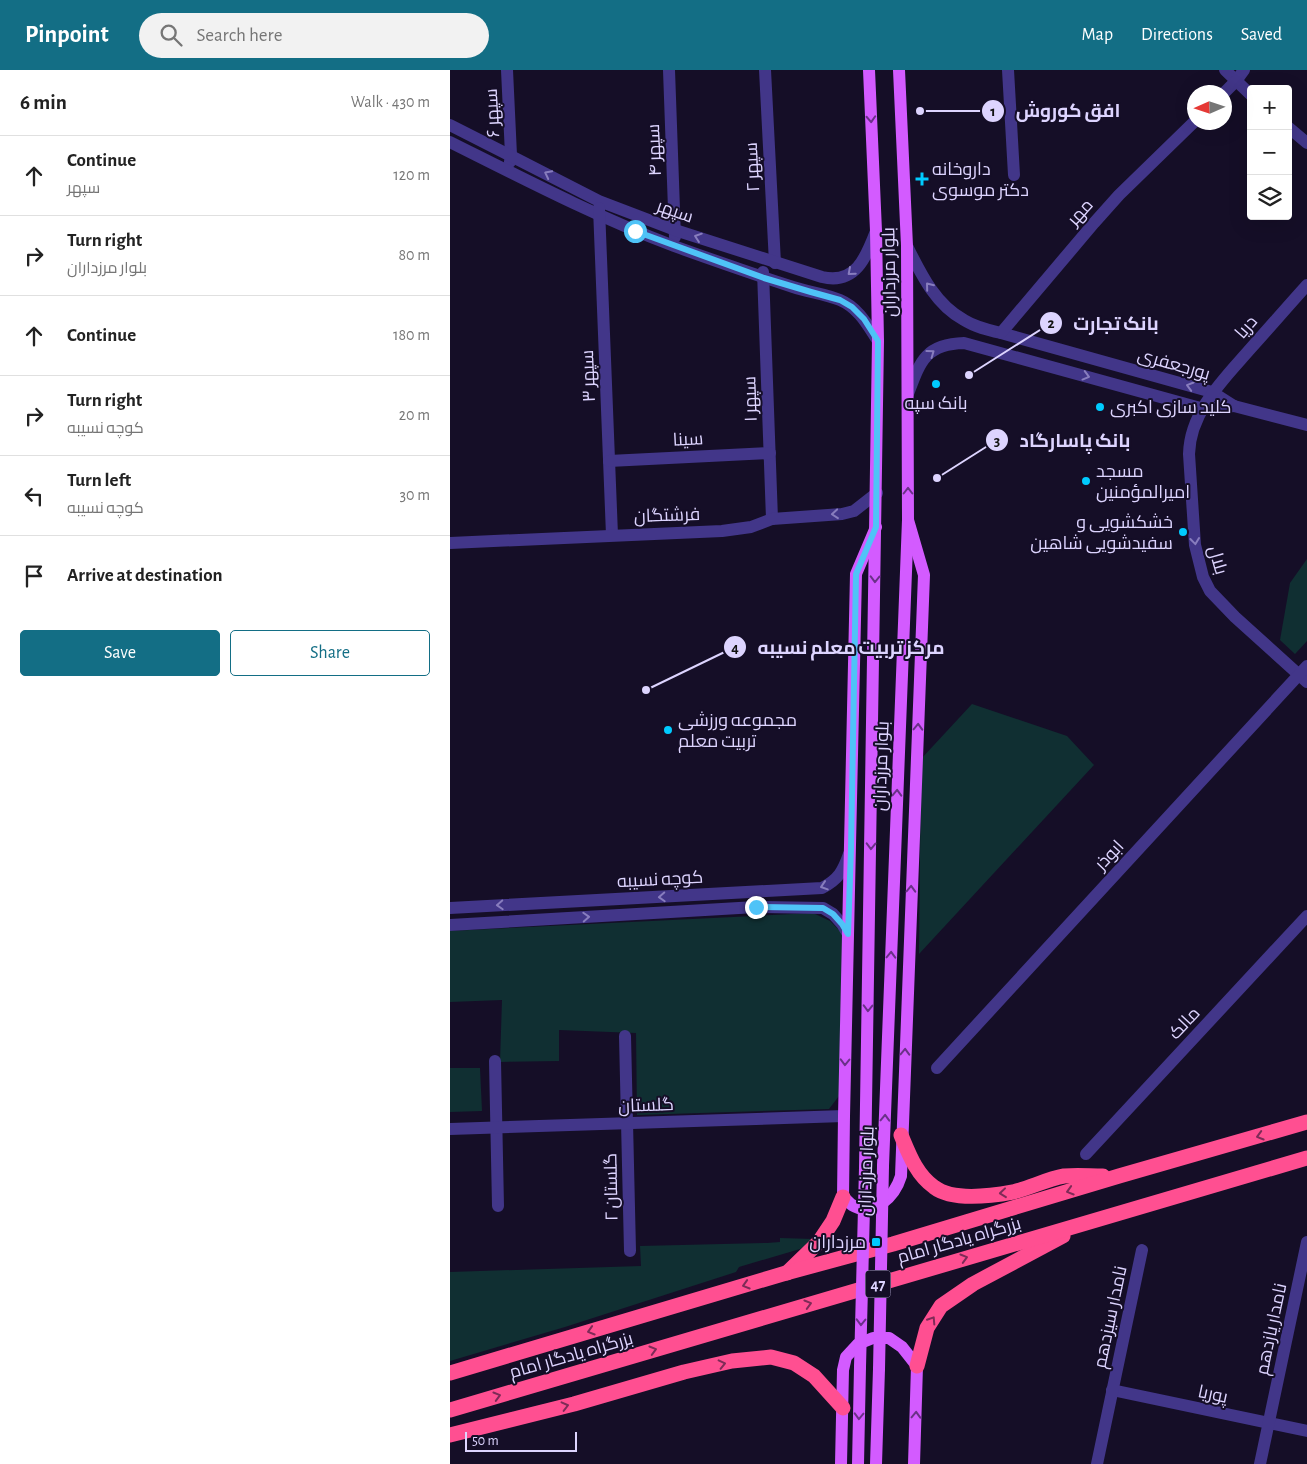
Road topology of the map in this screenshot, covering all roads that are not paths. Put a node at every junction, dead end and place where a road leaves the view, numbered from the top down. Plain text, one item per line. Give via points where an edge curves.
1 (507, 70) edge
2 (669, 70) edge
3 (764, 70) edge
4 (869, 70) edge
5 (899, 70) edge
6 (1008, 70) edge
7 (1225, 70) edge
8 (1244, 70) edge
9 (1236, 82) junction
10 (1232, 86) edge
11 (1247, 91) edge
12 (450, 125) edge
13 (1187, 129) edge
14 (1292, 130) edge
15 (450, 142) edge
16 (1307, 143) edge
17 (511, 155) junction
18 (509, 171) junction
19 (1014, 175) dead end
20 (599, 201) junction
21 (599, 216) junction
22 (675, 230) junction
23 (876, 231) junction
24 (675, 246) junction
25 (907, 246) junction
26 (769, 261) junction
27 (764, 278) junction
28 (1307, 284) edge
29 (1001, 333) junction
30 (878, 341) junction
31 (1212, 392) junction
32 (908, 395) junction
33 (1234, 406) junction
34 (1204, 408) junction
35 (1307, 425) edge
36 (770, 453) junction
37 (609, 461) junction
38 (877, 493) junction
39 (772, 519) junction
40 (908, 520) junction
41 (876, 527) junction
42 (612, 535) junction
43 (450, 543) edge
44 (1304, 674) edge
45 (851, 849) junction
46 (555, 902) junction
47 (450, 908) edge
48 (1307, 916) edge
49 (556, 918) junction
50 (450, 925) edge
51 (848, 934) junction
52 (625, 1036) dead end
53 (495, 1061) dead end
54 (937, 1068) dead end
55 (844, 1116) junction
56 (1307, 1122) edge
57 (627, 1123) junction
58 (497, 1128) junction
59 (450, 1129) edge
60 (901, 1135) junction
61 (1086, 1154) dead end
62 (1307, 1158) edge
63 (1119, 1176) junction
64 (843, 1197) junction
65 (498, 1206) dead end
66 (1090, 1221) junction
67 (1307, 1242) edge
68 (1142, 1250) dead end
69 (630, 1251) dead end
70 (786, 1273) junction
71 (917, 1366) junction
72 (450, 1373) edge
73 (1112, 1390) junction
74 (843, 1408) junction
75 (450, 1410) edge
76 (1269, 1423) junction
77 (1307, 1431) edge
78 (450, 1435) edge
79 (841, 1464) edge
80 (858, 1464) edge
81 (876, 1464) edge
82 (914, 1464) edge
83 (1096, 1464) edge
84 (1260, 1464) edge

1 - 17 street, سپهر ۶
2 - 22 street, سپهر ۴
3 - 26 street, سپهر ۲
4 -> 23 main road, بلوار مرزداران
5 - 25 main road, بلوار مرزداران
6 - 19 street
7 - 9 street
8 - 9 street
9 - 10 street
9 - 11 street
12 - 17 street, سپهر
13 - 29 street, مهر via 1094,222
14 - 16 street
15 - 18 street, سپهر
17 - 18 street, سپهر ۶
20 -> 17 street, سپهر
18 - 21 street, سپهر
20 - 21 street, سپهر ۳
20 - 22 street, سپهر
21 - 24 street, سپهر
21 - 37 street, سپهر ۳
22 - 24 street, سپهر ۴
26 -> 22 street, سپهر
23 -> 26 street, سپهر via 862,261 844,278 831,279
23 - 30 main road, بلوار مرزداران
24 - 27 street, سپهر
29 -> 25 street, پورجعفری via 979,327 950,310 924,281
25 - 32 main road, بلوار مرزداران
26 - 27 street, سپهر ۲
27 - 30 street, سپهر via 840,300 864,319
27 - 36 street, سپهر ۱
28 - 31 street, دریا
31 -> 29 street, پورجعفری
30 - 38 main road, بلوار مرزداران
31 - 33 street, پورجعفری
31 - 34 street, دریا
32 -> 34 street, پورجعفری via 919,366 929,353 941,346 964,343
40 -> 32 main road, بلوار مرزداران
33 - 34 street, پورجعفری
33 - 35 street, پورجعفری
34 -> 44 street, بلال via 1194,425 1189,454 1195,545 1203,577 1223,606
36 - 37 street, سینا
36 - 39 street, سپهر ۱
37 - 42 street, سپهر ۳
38 -> 39 street, فرشتگان via 854,511 842,514
38 - 41 main road, بلوار مرزداران
39 - 42 street, فرشتگان via 751,527 722,531
60 -> 40 main road via 924,575
81 -> 40 main road, بلوار مرزداران, bridge
41 - 45 main road via 856,574
41 -> 80 main road, بلوار مرزداران, bridge
42 - 43 street, فرشتگان
44 - 54 street, ابوذر
45 -> 46 street, کوچه نسیبه via 834,882 822,888
45 - 51 main road
46 -> 47 street, کوچه نسیبه
46 - 49 street
48 - 61 street, مالک
49 - 50 street, کوچه نسیبه
49 -> 51 street, کوچه نسیبه via 756,907 823,908 833,914
51 -> 55 main road
52 - 57 street, گلستان ۲
53 - 58 street
55 - 57 street, گلستان
55 - 64 main road
56 -> 63 highway, بزرگراه یادگار امام / 47
57 - 58 street, گلستان
57 - 69 street, گلستان ۲
58 - 59 street, گلستان
58 - 65 street
63 -> 60 highway via 1064,1176 1012,1192 967,1196 948,1193 934,1188 924,1178
60 - 64 main road via 901,1176 898,1187 888,1200 877,1207 864,1209
62 - 66 highway, بزرگراه یادگار امام / 47
63 -> 70 highway, بزرگراه یادگار امام / 47
64 - 70 highway via 834,1221 819,1242
71 -> 66 highway via 927,1328 941,1306 974,1284
75 -> 66 highway, بزرگراه یادگار امام / 47
67 - 76 street, نامدار یازدهم
68 - 73 street, نامدار سیزدهم
70 -> 72 highway, بزرگراه یادگار امام / 47
71 - 74 main road via 902,1347 889,1338 872,1338 858,1344 846,1357
82 -> 71 main road
73 - 76 street, پوریا
73 - 83 street, نامدار سیزدهم
78 -> 74 highway via 684,1372 732,1361 771,1357 794,1363 814,1376
74 - 79 main road
76 - 77 street, پوریا
76 - 84 street, نامدار یازدهم

